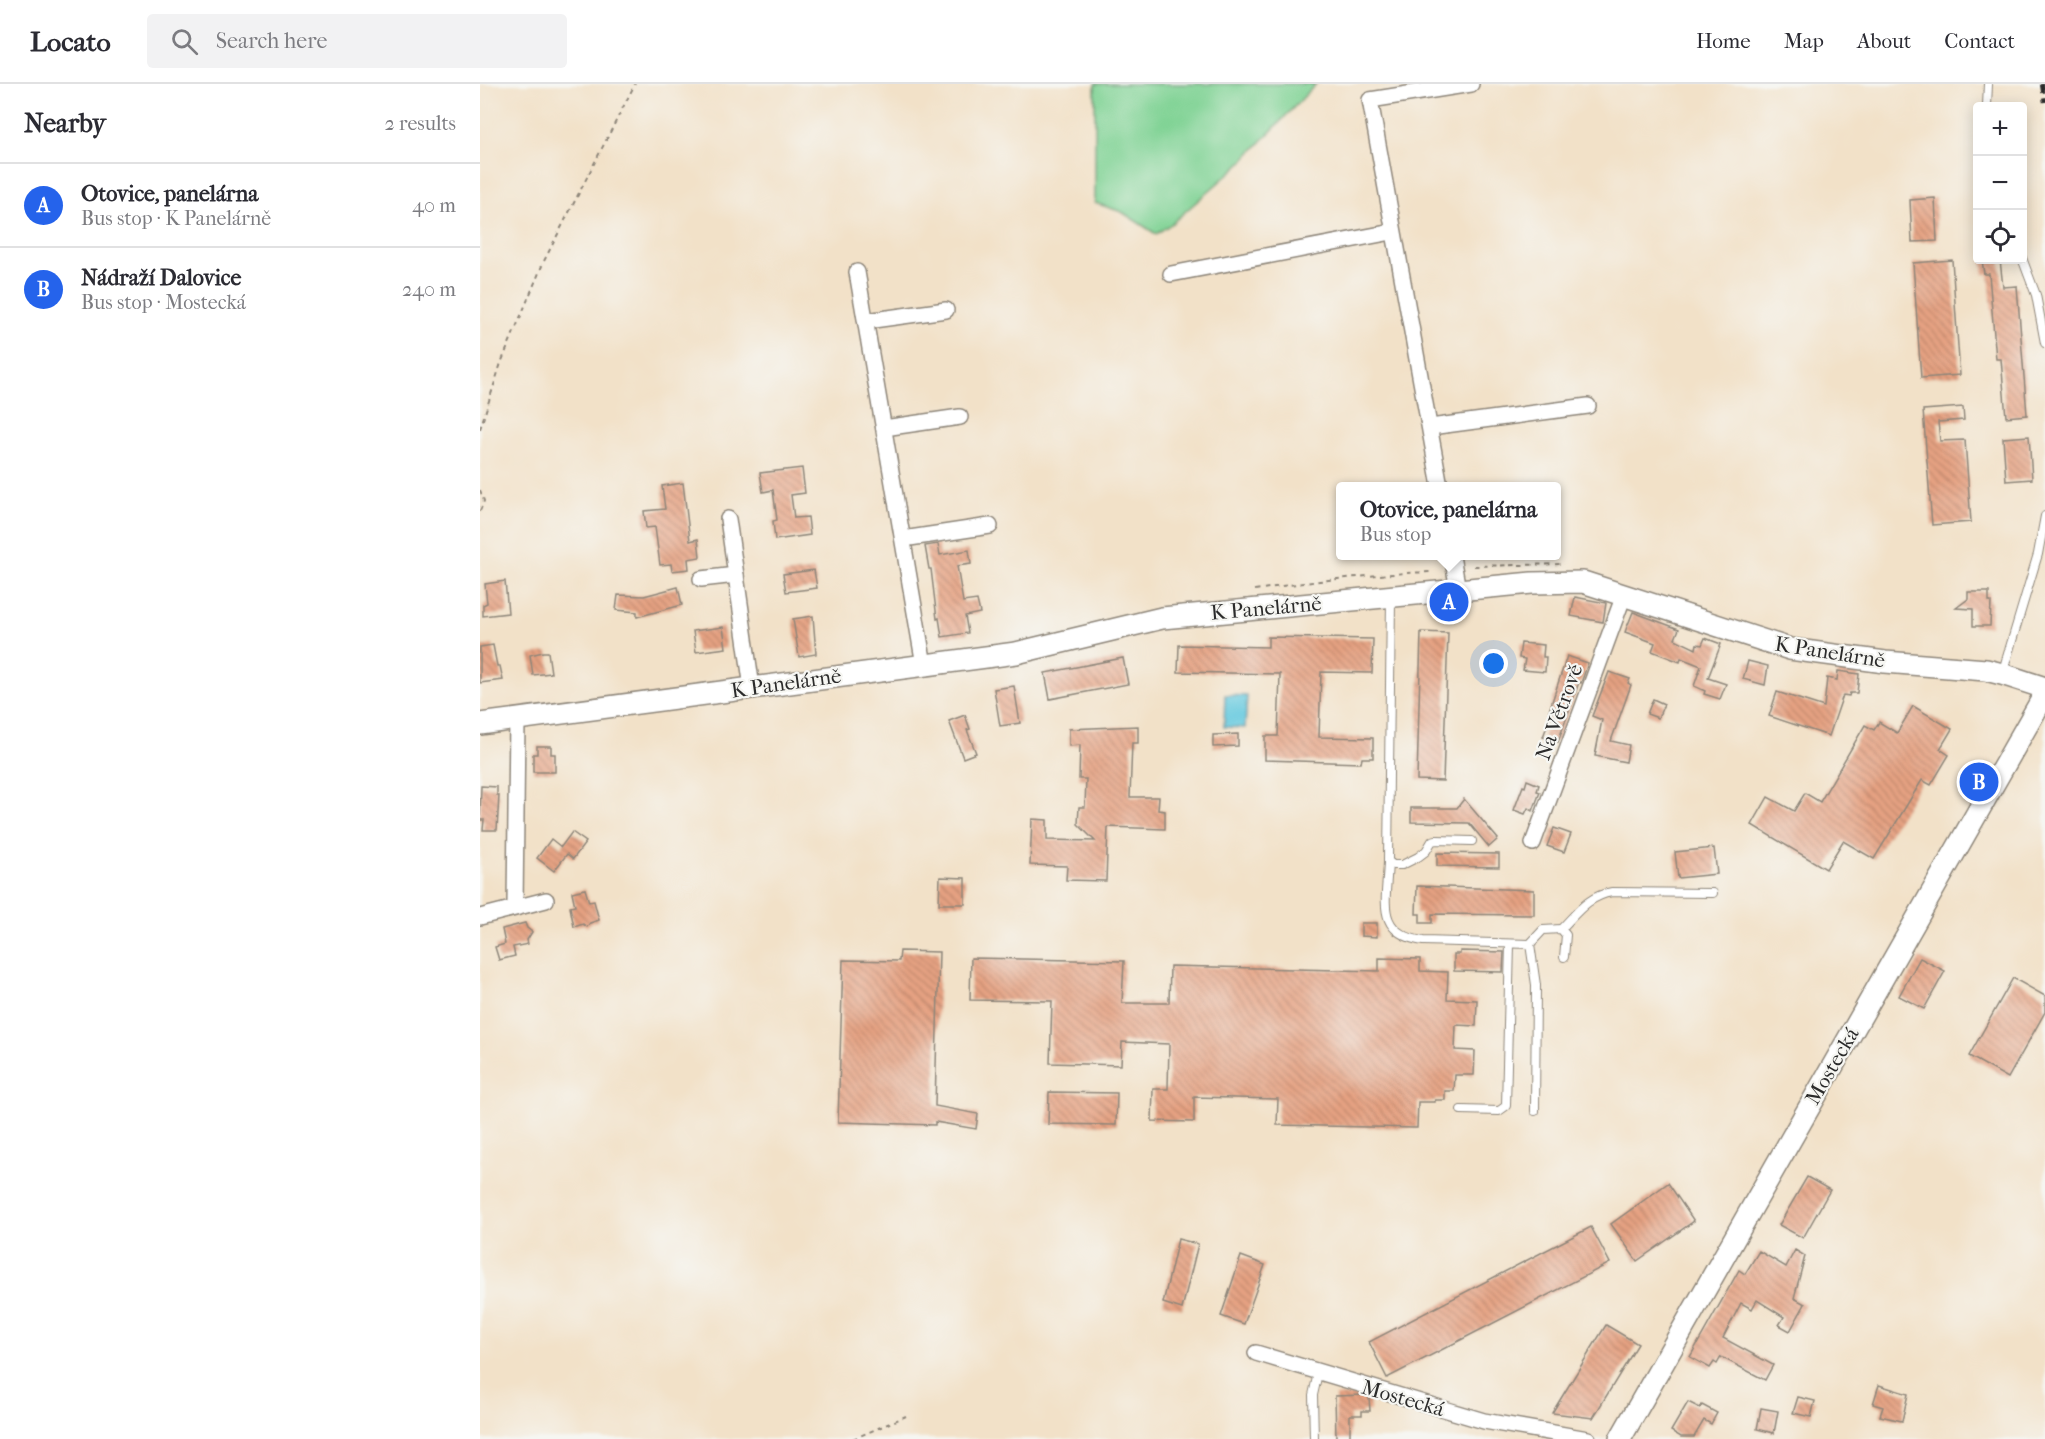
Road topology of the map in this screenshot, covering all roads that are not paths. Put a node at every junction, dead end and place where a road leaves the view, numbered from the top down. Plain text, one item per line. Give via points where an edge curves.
1 (1471, 84) edge
2 (1988, 84) edge
3 (1987, 102) edge
4 (1392, 232) junction
5 (2024, 264) edge
6 (857, 272) dead end
7 (1171, 274) dead end
8 (946, 310) dead end
9 (866, 321) junction
10 (2045, 343) edge
11 (1588, 406) dead end
12 (960, 417) dead end
13 (1430, 427) junction
14 (884, 428) junction
15 (1439, 482) edge
16 (2045, 516) edge
17 (728, 519) dead end
18 (990, 526) dead end
19 (903, 539) junction
20 (1453, 560) edge
21 (736, 575) junction
22 (701, 579) dead end
23 (1458, 590) junction
24 (1624, 595) junction
25 (1391, 597) junction
26 (924, 665) junction
27 (2002, 674) junction
28 (752, 688) junction
29 (2045, 688) edge
30 (2045, 694) edge
31 (517, 719) junction
32 (480, 724) edge
33 (1472, 841) dead end
34 (1533, 843) dead end
35 (1388, 861) junction
36 (1713, 892) dead end
37 (546, 900) dead end
38 (515, 907) junction
39 (480, 917) edge
40 (1561, 929) junction
41 (1510, 944) junction
42 (1530, 944) junction
43 (1564, 957) dead end
44 (1461, 1110) dead end
45 (1535, 1111) dead end
46 (1256, 1353) dead end
47 (1318, 1372) junction
48 (1314, 1439) edge
49 (1588, 1439) edge
50 (1620, 1439) edge

1 - 4 street via 1370,100
2 - 3 lane
4 - 7 street
4 - 13 street
5 - 10 lane via 2036,295
6 - 9 street
8 - 9 street
9 - 14 street
11 - 13 street
12 - 14 street
13 - 15 street
14 - 19 street
16 - 27 lane via 2038,554
17 - 21 street
18 - 19 street
19 - 26 street
20 - 23 street
21 - 22 street
21 - 28 street
23 - 24 street, K Panelárně via 1583,582
23 - 25 street, K Panelárně
24 - 27 street, K Panelárně via 1790,649
24 - 34 street, Na Větrově
25 - 26 street, K Panelárně via 1162,618 1016,653
25 - 35 lane
26 - 28 street, K Panelárně
27 - 29 street, K Panelárně
28 - 31 street, K Panelárně
30 - 50 street, Mostecká
31 - 32 street, K Panelárně
31 - 38 street
33 - 35 lane via 1436,840 1410,861 1393,865
35 - 41 lane via 1387,916 1398,934 1423,941
36 - 40 lane via 1602,894 1588,901
37 - 38 street
38 - 39 street
40 - 42 lane via 1543,930
40 - 43 lane via 1566,935
41 - 42 lane
41 - 44 lane via 1506,1106 1499,1111
42 - 45 lane via 1536,985
46 - 47 street, Mostecká
47 - 48 lane via 1313,1395
47 - 49 street, Mostecká via 1484,1421

